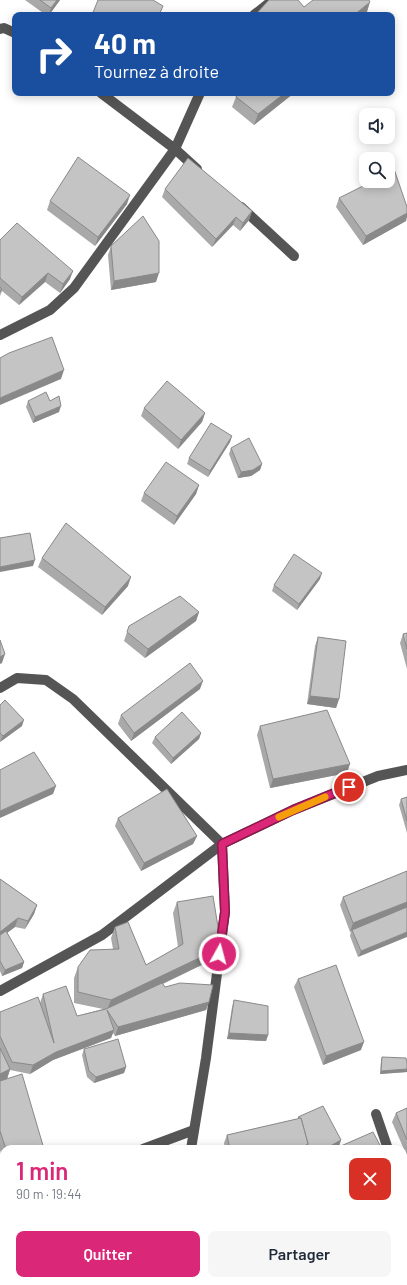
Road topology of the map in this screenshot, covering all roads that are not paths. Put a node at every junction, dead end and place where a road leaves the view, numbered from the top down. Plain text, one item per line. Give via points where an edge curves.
1 (274, 0) edge
2 (258, 12) edge
3 (0, 29) edge
4 (12, 32) edge
5 (105, 96) edge
6 (199, 96) edge
7 (175, 150) junction
8 (204, 175) edge
9 (233, 200) edge
10 (294, 256) dead end
11 (0, 335) edge
12 (0, 688) edge
13 (407, 770) edge
14 (222, 844) junction
15 (0, 991) edge
16 (376, 1114) dead end
17 (194, 1130) junction
18 (154, 1145) edge
19 (192, 1145) edge
20 (387, 1145) edge

1 - 2 street
3 - 4 street
5 - 7 street
6 - 7 street
7 - 8 street
7 - 11 street via 74,288 50,310
9 - 10 street
12 - 14 street via 17,678 46,680 52,684 73,699
13 - 14 street via 378,776 293,810
14 - 15 street via 102,934
14 - 17 street via 225,912
16 - 20 street
17 - 18 street
17 - 19 street

